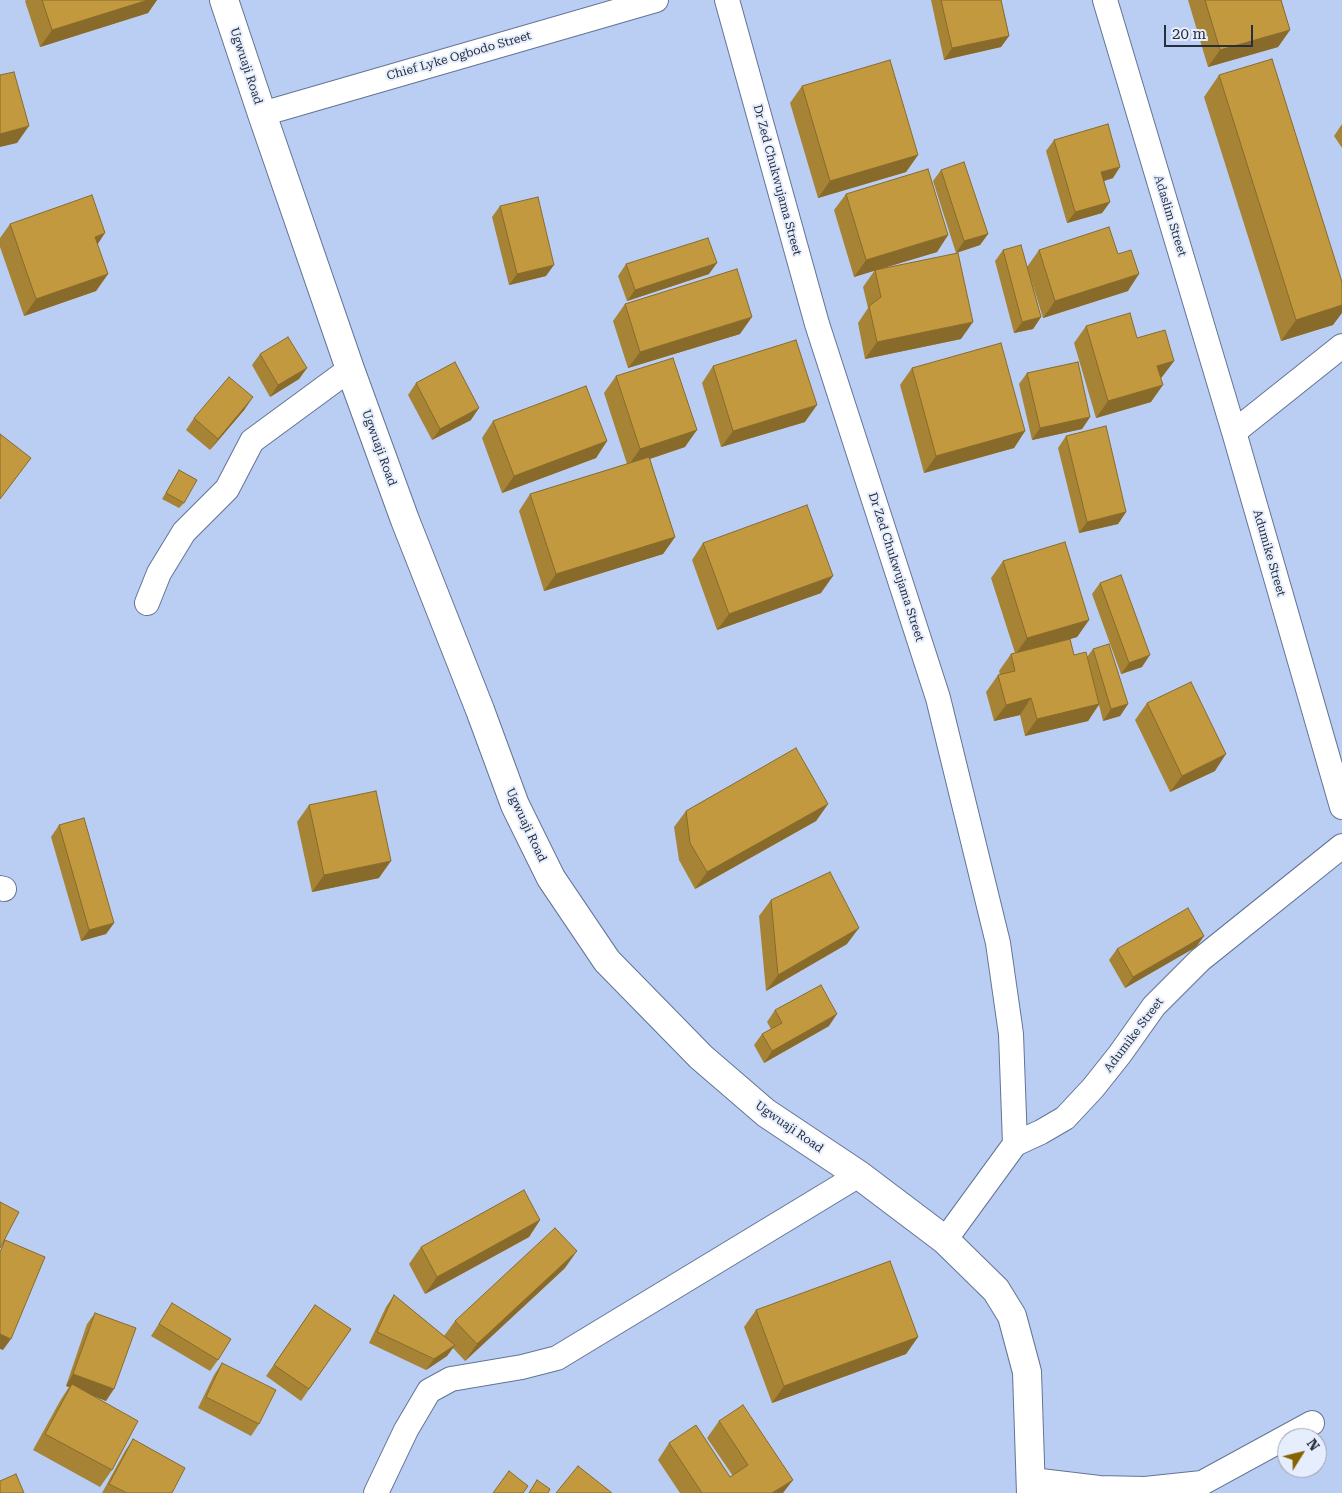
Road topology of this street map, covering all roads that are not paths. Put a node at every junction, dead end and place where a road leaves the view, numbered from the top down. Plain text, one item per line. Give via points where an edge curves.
1 (224, 0) edge
2 (656, 0) edge
3 (727, 0) edge
4 (1105, 0) edge
5 (262, 114) junction
6 (1342, 346) edge
7 (350, 369) junction
8 (1234, 432) junction
9 (147, 603) dead end
10 (1342, 808) edge
11 (1342, 846) edge
12 (1015, 1144) junction
13 (859, 1175) junction
14 (945, 1240) junction
15 (1312, 1423) dead end
16 (1032, 1487) edge
17 (1202, 1488) edge
18 (376, 1493) edge

1 - 5 main road, Ugwuaji Road
2 - 5 street, Chief Lyke Ogbodo Street
3 - 12 street, Dr Zed Chukwujama Street via 817,324 938,698 998,943 1011,1034
4 - 8 street, Adaslim Street
5 - 7 main road, Ugwuaji Road
6 - 8 street
7 - 9 street via 252,441 227,489 184,532 159,573
7 - 13 main road, Ugwuaji Road via 515,805 551,878 607,961 701,1057 766,1113
8 - 10 street, Adumike Street
11 - 12 street, Adumike Street via 1200,960 1154,1006 1093,1088 1065,1118
12 - 14 street, Adumike Street
13 - 14 main road, Ugwuaji Road
13 - 18 street via 557,1358 451,1379 429,1391
14 - 16 main road, Ugwuaji Road via 996,1290 1012,1316 1027,1372
15 - 17 street
16 - 17 street

